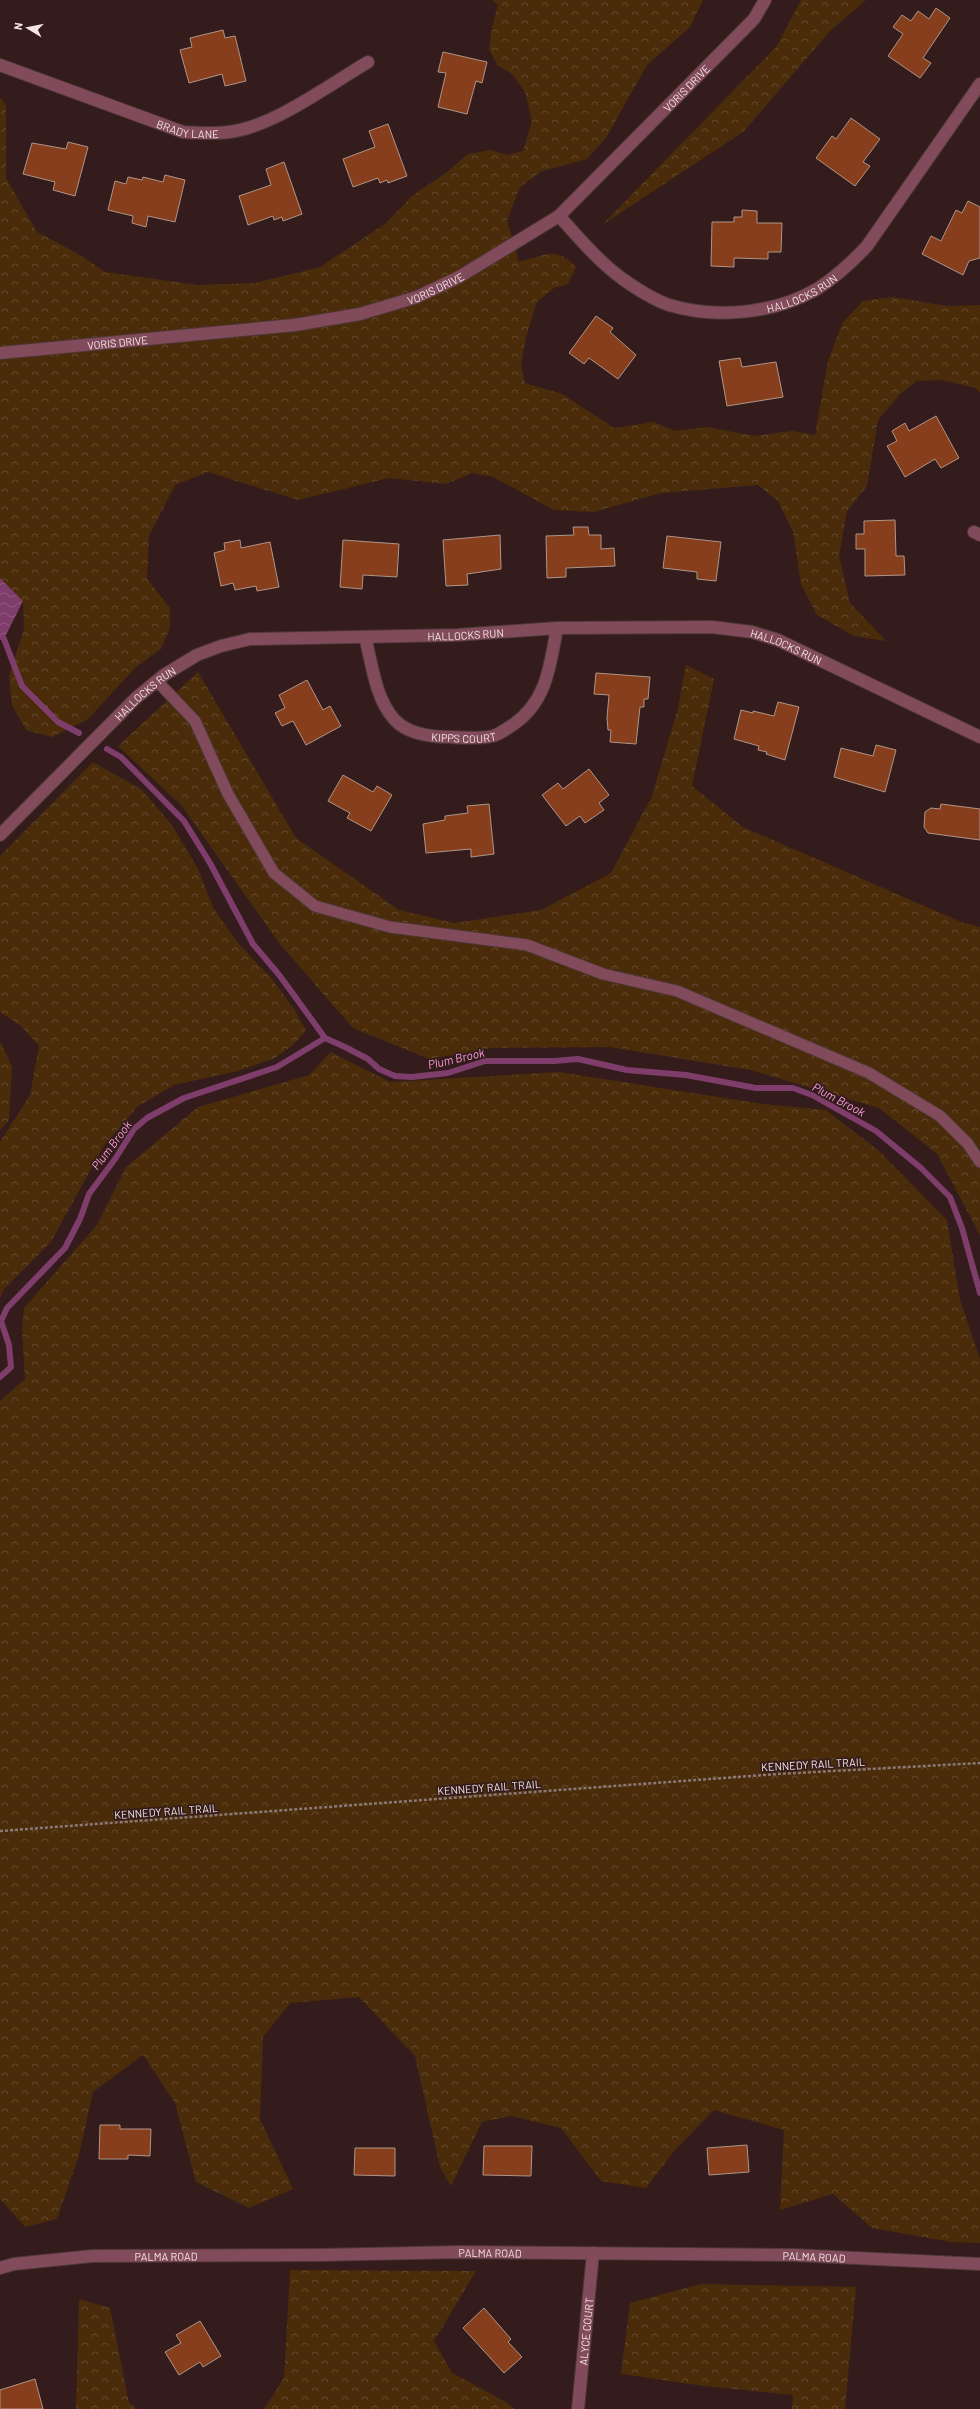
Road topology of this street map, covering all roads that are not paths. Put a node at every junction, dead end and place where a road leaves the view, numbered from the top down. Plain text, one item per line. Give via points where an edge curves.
1 (766, 0) edge
2 (368, 62) dead end
3 (0, 65) edge
4 (980, 84) edge
5 (559, 216) junction
6 (0, 353) edge
7 (556, 628) junction
8 (365, 636) junction
9 (157, 681) junction
10 (980, 737) edge
11 (0, 835) edge
12 (980, 1162) edge
13 (593, 2253) junction
14 (980, 2264) edge
15 (0, 2268) edge
16 (578, 2409) edge

1 - 5 street, VORIS DRIVE via 754,19
2 - 3 street, BRADY LANE via 280,115 230,132 204,134 183,132
4 - 5 street, HALLOCKS RUN via 867,246 832,279 793,301 749,312 710,312 669,305 623,280
5 - 6 street, VORIS DRIVE via 459,277 417,297 360,314 295,325
7 - 8 street, HALLOCKS RUN via 457,635
7 - 8 street, KIPPS COURT via 548,678 534,706 522,718 495,736 481,738 444,737 411,732 394,720 381,695
7 - 10 street, HALLOCKS RUN via 712,627 752,632 778,640
8 - 9 street, HALLOCKS RUN via 250,639 197,655
9 - 11 street, HALLOCKS RUN via 130,704
9 - 12 lane via 195,721 228,794 274,872 316,906 390,927 527,945 603,974 677,991 869,1073 940,1116 968,1144
13 - 14 street, PALMA ROAD via 793,2255
13 - 15 street, PALMA ROAD via 92,2256 14,2264
13 - 16 street, ALYCE COURT

